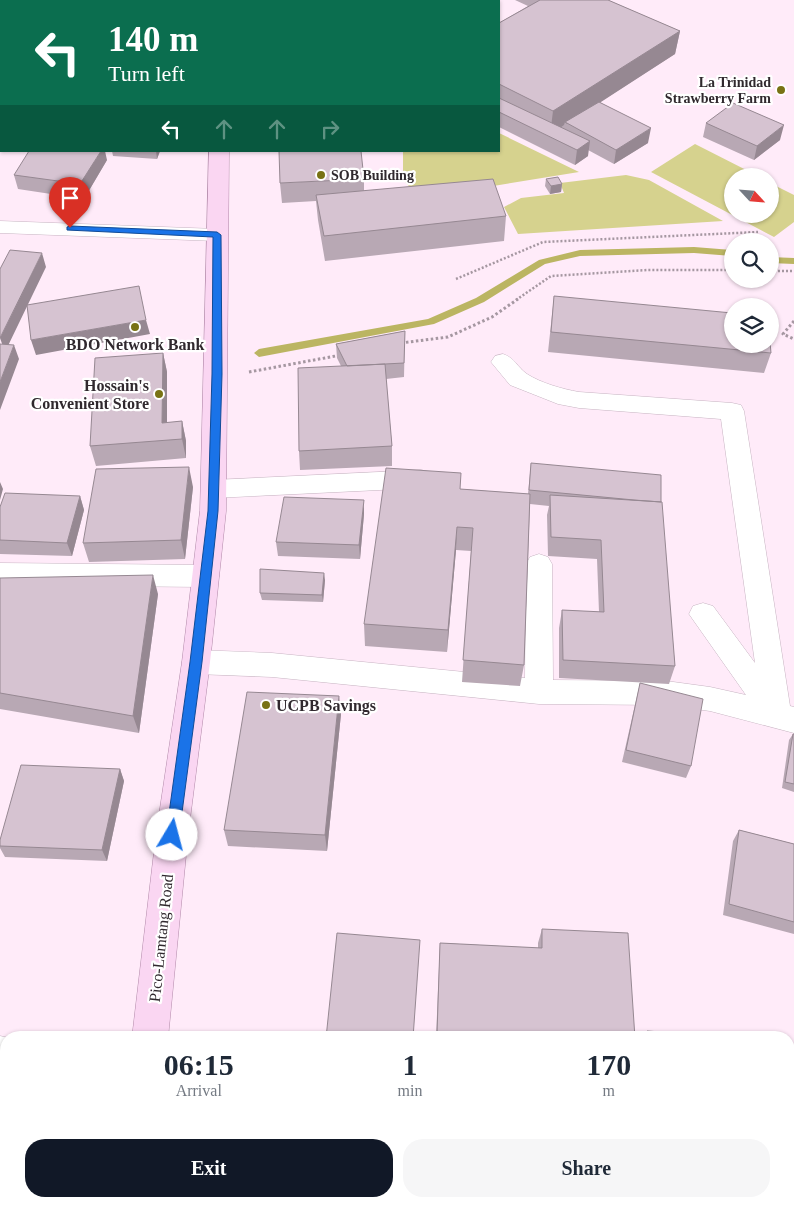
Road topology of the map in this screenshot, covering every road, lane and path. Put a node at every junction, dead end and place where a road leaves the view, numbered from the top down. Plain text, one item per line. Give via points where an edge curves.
1 (220, 152) edge
2 (0, 227) edge
3 (758, 232) dead end
4 (217, 235) junction
5 (724, 270) edge
6 (779, 271) edge
7 (794, 271) edge
8 (456, 279) dead end
9 (794, 321) edge
10 (794, 339) edge
11 (394, 344) edge
12 (348, 353) edge
13 (503, 362) dead end
14 (217, 376) junction
15 (441, 478) edge
16 (214, 489) junction
17 (539, 564) dead end
18 (0, 574) edge
19 (205, 576) junction
20 (703, 614) dead end
21 (196, 662) junction
22 (539, 692) junction
23 (786, 718) edge
24 (151, 1031) edge

1 - 4 main road, Pico-Lamtang Road
2 - 4 street
3 - 8 path via 543,242
4 - 14 main road, Pico-Lamtang Road
5 - 11 path via 647,270 551,276 492,317 448,337
6 - 7 path
9 - 10 path via 783,334
12 - 14 path
13 - 23 street via 518,379 558,396 732,411
14 - 16 main road, Pico-Lamtang Road
15 - 16 street
16 - 19 main road, Pico-Lamtang Road
17 - 22 street
18 - 19 street
19 - 21 main road, Pico-Lamtang Road
20 - 23 street
21 - 22 street via 272,665
21 - 24 main road, Pico-Lamtang Road via 172,835
22 - 23 street via 666,692

